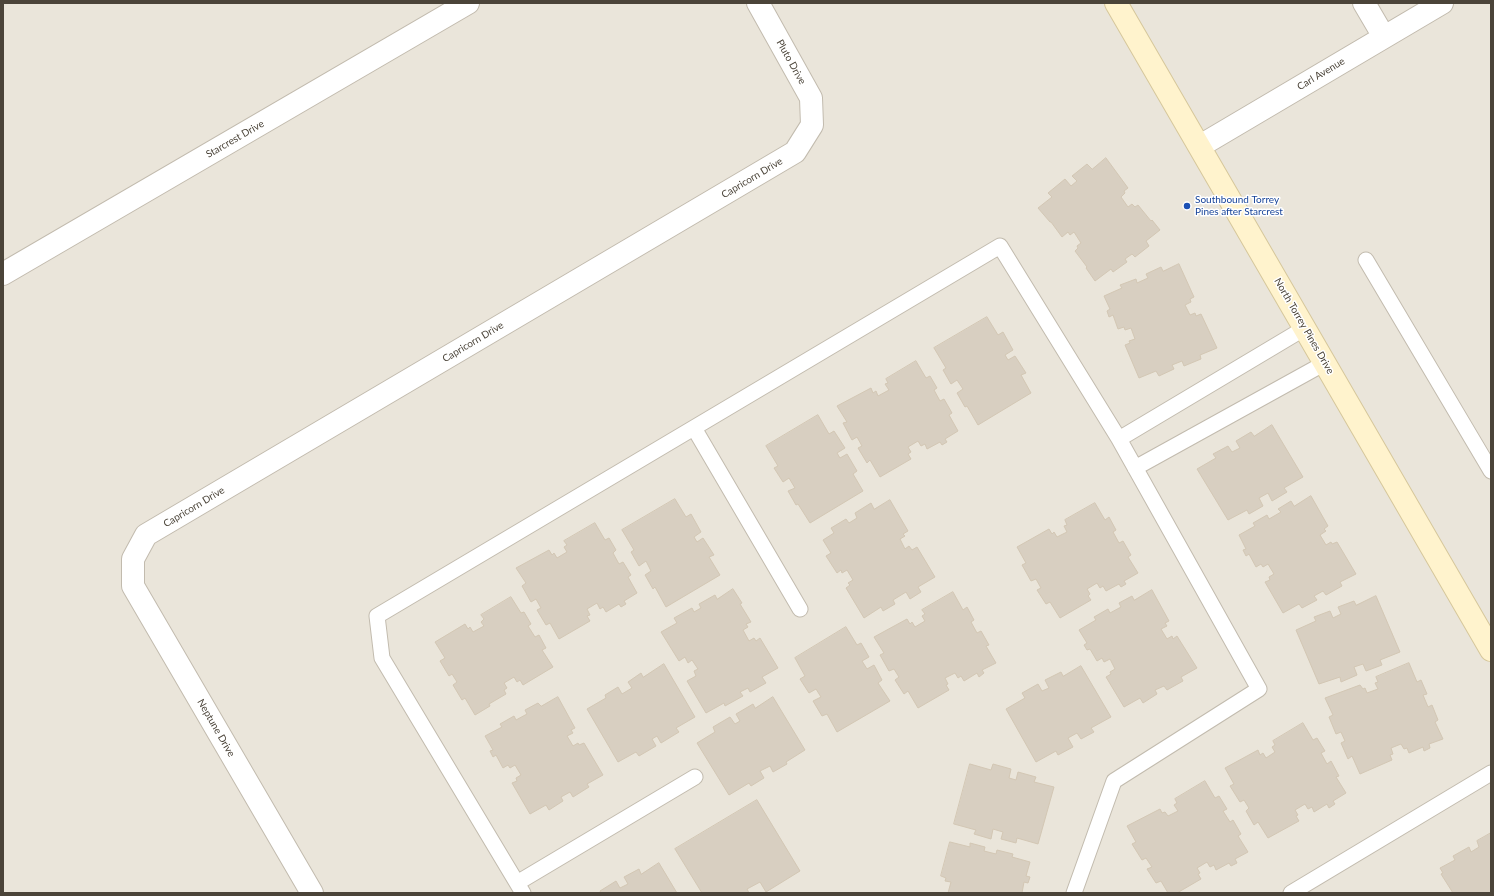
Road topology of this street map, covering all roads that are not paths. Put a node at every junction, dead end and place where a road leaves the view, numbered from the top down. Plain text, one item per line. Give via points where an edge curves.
1 (468, 3) edge
2 (758, 3) edge
3 (1116, 3) edge
4 (1364, 3) edge
5 (1442, 3) edge
6 (1384, 37) junction
7 (812, 125) joint
8 (1200, 146) junction
9 (1366, 260) dead end
10 (3, 274) edge
11 (1305, 328) junction
12 (1325, 364) junction
13 (694, 428) junction
14 (1119, 439) junction
15 (1135, 468) junction
16 (1491, 471) edge
17 (133, 558) joint
18 (800, 610) dead end
19 (1491, 650) edge
20 (1491, 773) edge
21 (695, 777) dead end
22 (520, 888) edge
23 (312, 893) edge
24 (1074, 893) edge
25 (1291, 893) edge

1 - 10 street, Starcrest Drive
2 - 7 street, Pluto Drive via 811,98
3 - 8 main road, North Torrey Pines Drive
4 - 6 street
5 - 6 street, Carl Avenue
6 - 8 street, Carl Avenue
7 - 17 street, Capricorn Drive via 795,152 146,535
8 - 11 main road, North Torrey Pines Drive
9 - 16 lane
11 - 12 main road, North Torrey Pines Drive
11 - 14 lane
12 - 15 lane
12 - 19 main road, North Torrey Pines Drive
13 - 14 lane via 1000,246
13 - 18 lane
13 - 22 lane via 377,616 382,658
14 - 15 lane
15 - 24 lane via 1259,688 1114,781
17 - 23 street, Neptune Drive via 133,586
20 - 25 lane
21 - 22 lane

